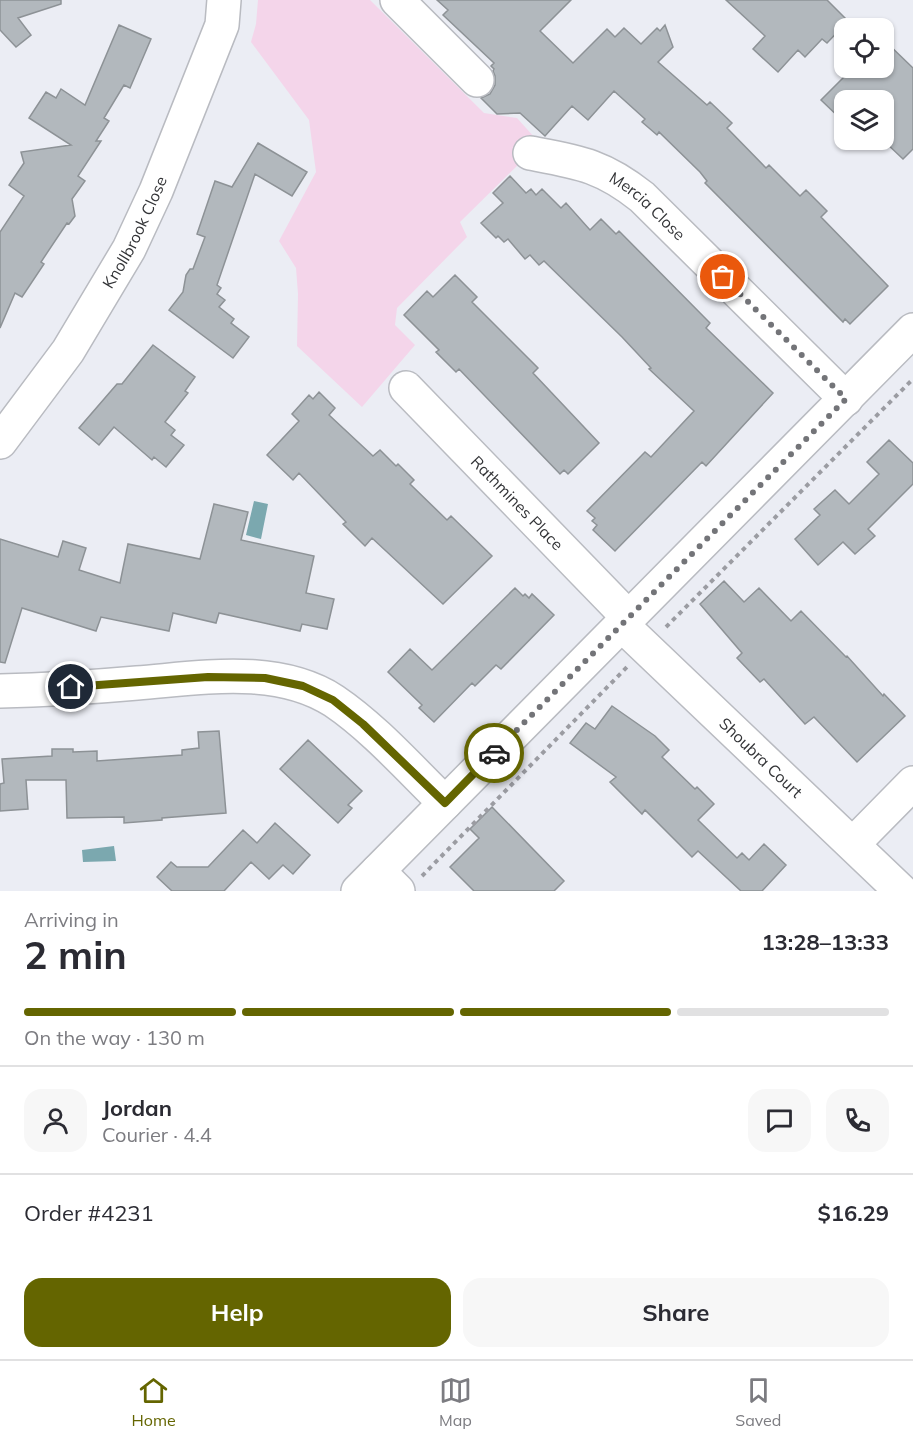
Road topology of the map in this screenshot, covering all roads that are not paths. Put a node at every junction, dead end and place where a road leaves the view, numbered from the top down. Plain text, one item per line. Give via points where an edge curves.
1 (224, 0) edge
2 (397, 0) edge
3 (477, 80) dead end
4 (530, 153) dead end
5 (913, 330) edge
6 (406, 388) dead end
7 (846, 399) junction
8 (0, 442) edge
9 (625, 621) junction
10 (0, 691) edge
11 (913, 783) edge
12 (445, 803) junction
13 (853, 844) junction
14 (378, 884) edge
15 (901, 891) edge

1 - 8 street, Knollbrook Close via 222,24 129,249 68,351
2 - 3 street
4 - 7 street, Mercia Close via 589,165 625,183
5 - 7 street
6 - 9 street, Rathmines Place
7 - 9 street
9 - 12 street
9 - 13 street, Shoubra Court
10 - 12 street via 208,677 265,678 303,686 333,700 363,724
11 - 13 street
12 - 14 street
13 - 15 street, Shoubra Court

